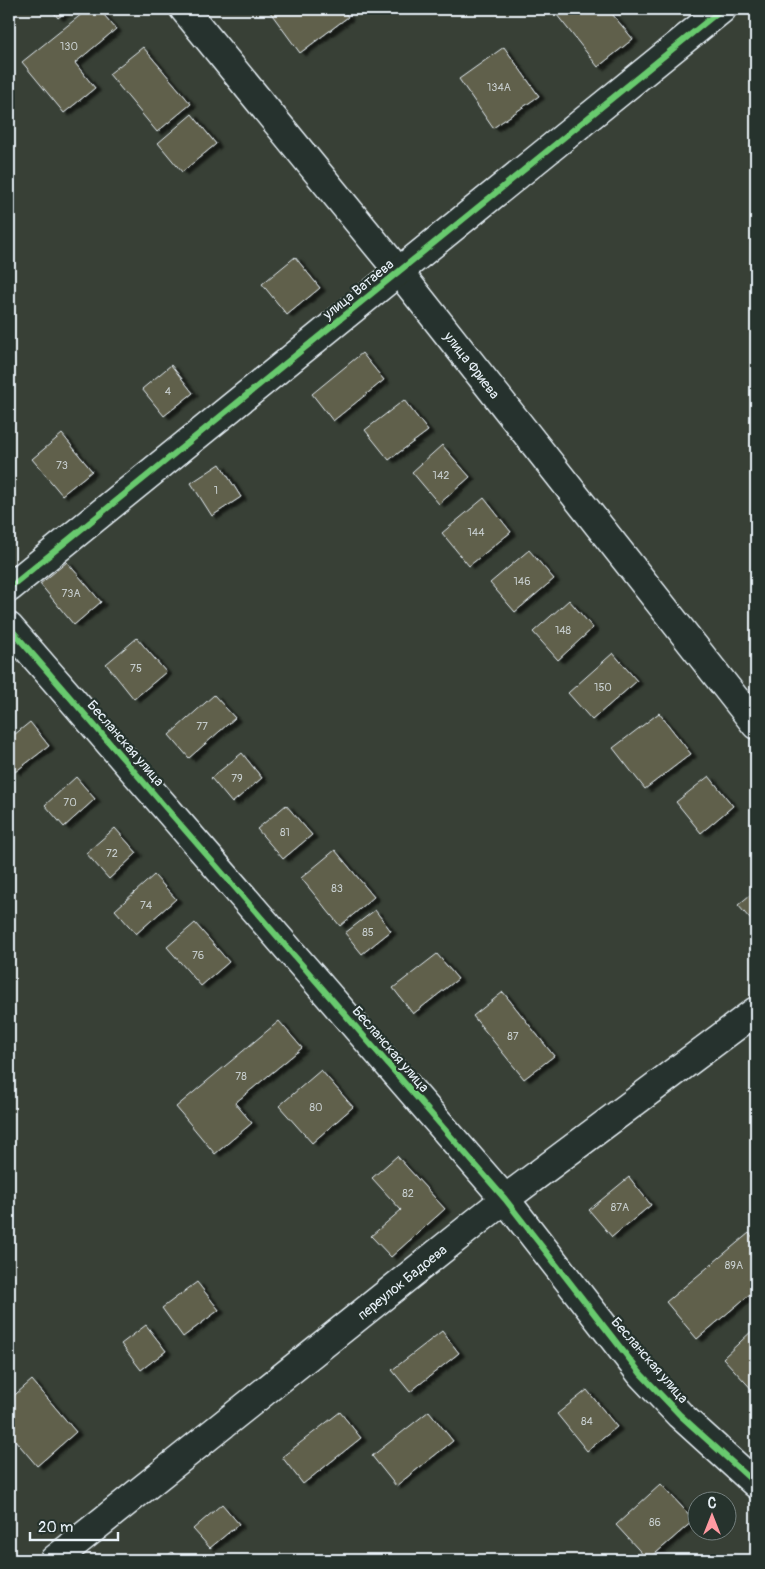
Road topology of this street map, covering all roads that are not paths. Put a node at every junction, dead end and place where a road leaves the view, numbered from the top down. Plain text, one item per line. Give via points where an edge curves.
1 (184, 9) edge
2 (713, 11) edge
3 (399, 272) junction
4 (9, 588) edge
5 (9, 627) edge
6 (756, 725) edge
7 (756, 1011) edge
8 (505, 1199) junction
9 (756, 1484) edge
10 (54, 1560) edge

1 - 3 street, улица Фриева
2 - 3 street, улица Ватаева
3 - 4 street, улица Ватаева
3 - 6 street, улица Фриева
5 - 8 street, Бесланская улица
7 - 8 street, переулок Бадоева
8 - 9 street, Бесланская улица via 641,1374 680,1415
8 - 10 street, переулок Бадоева

